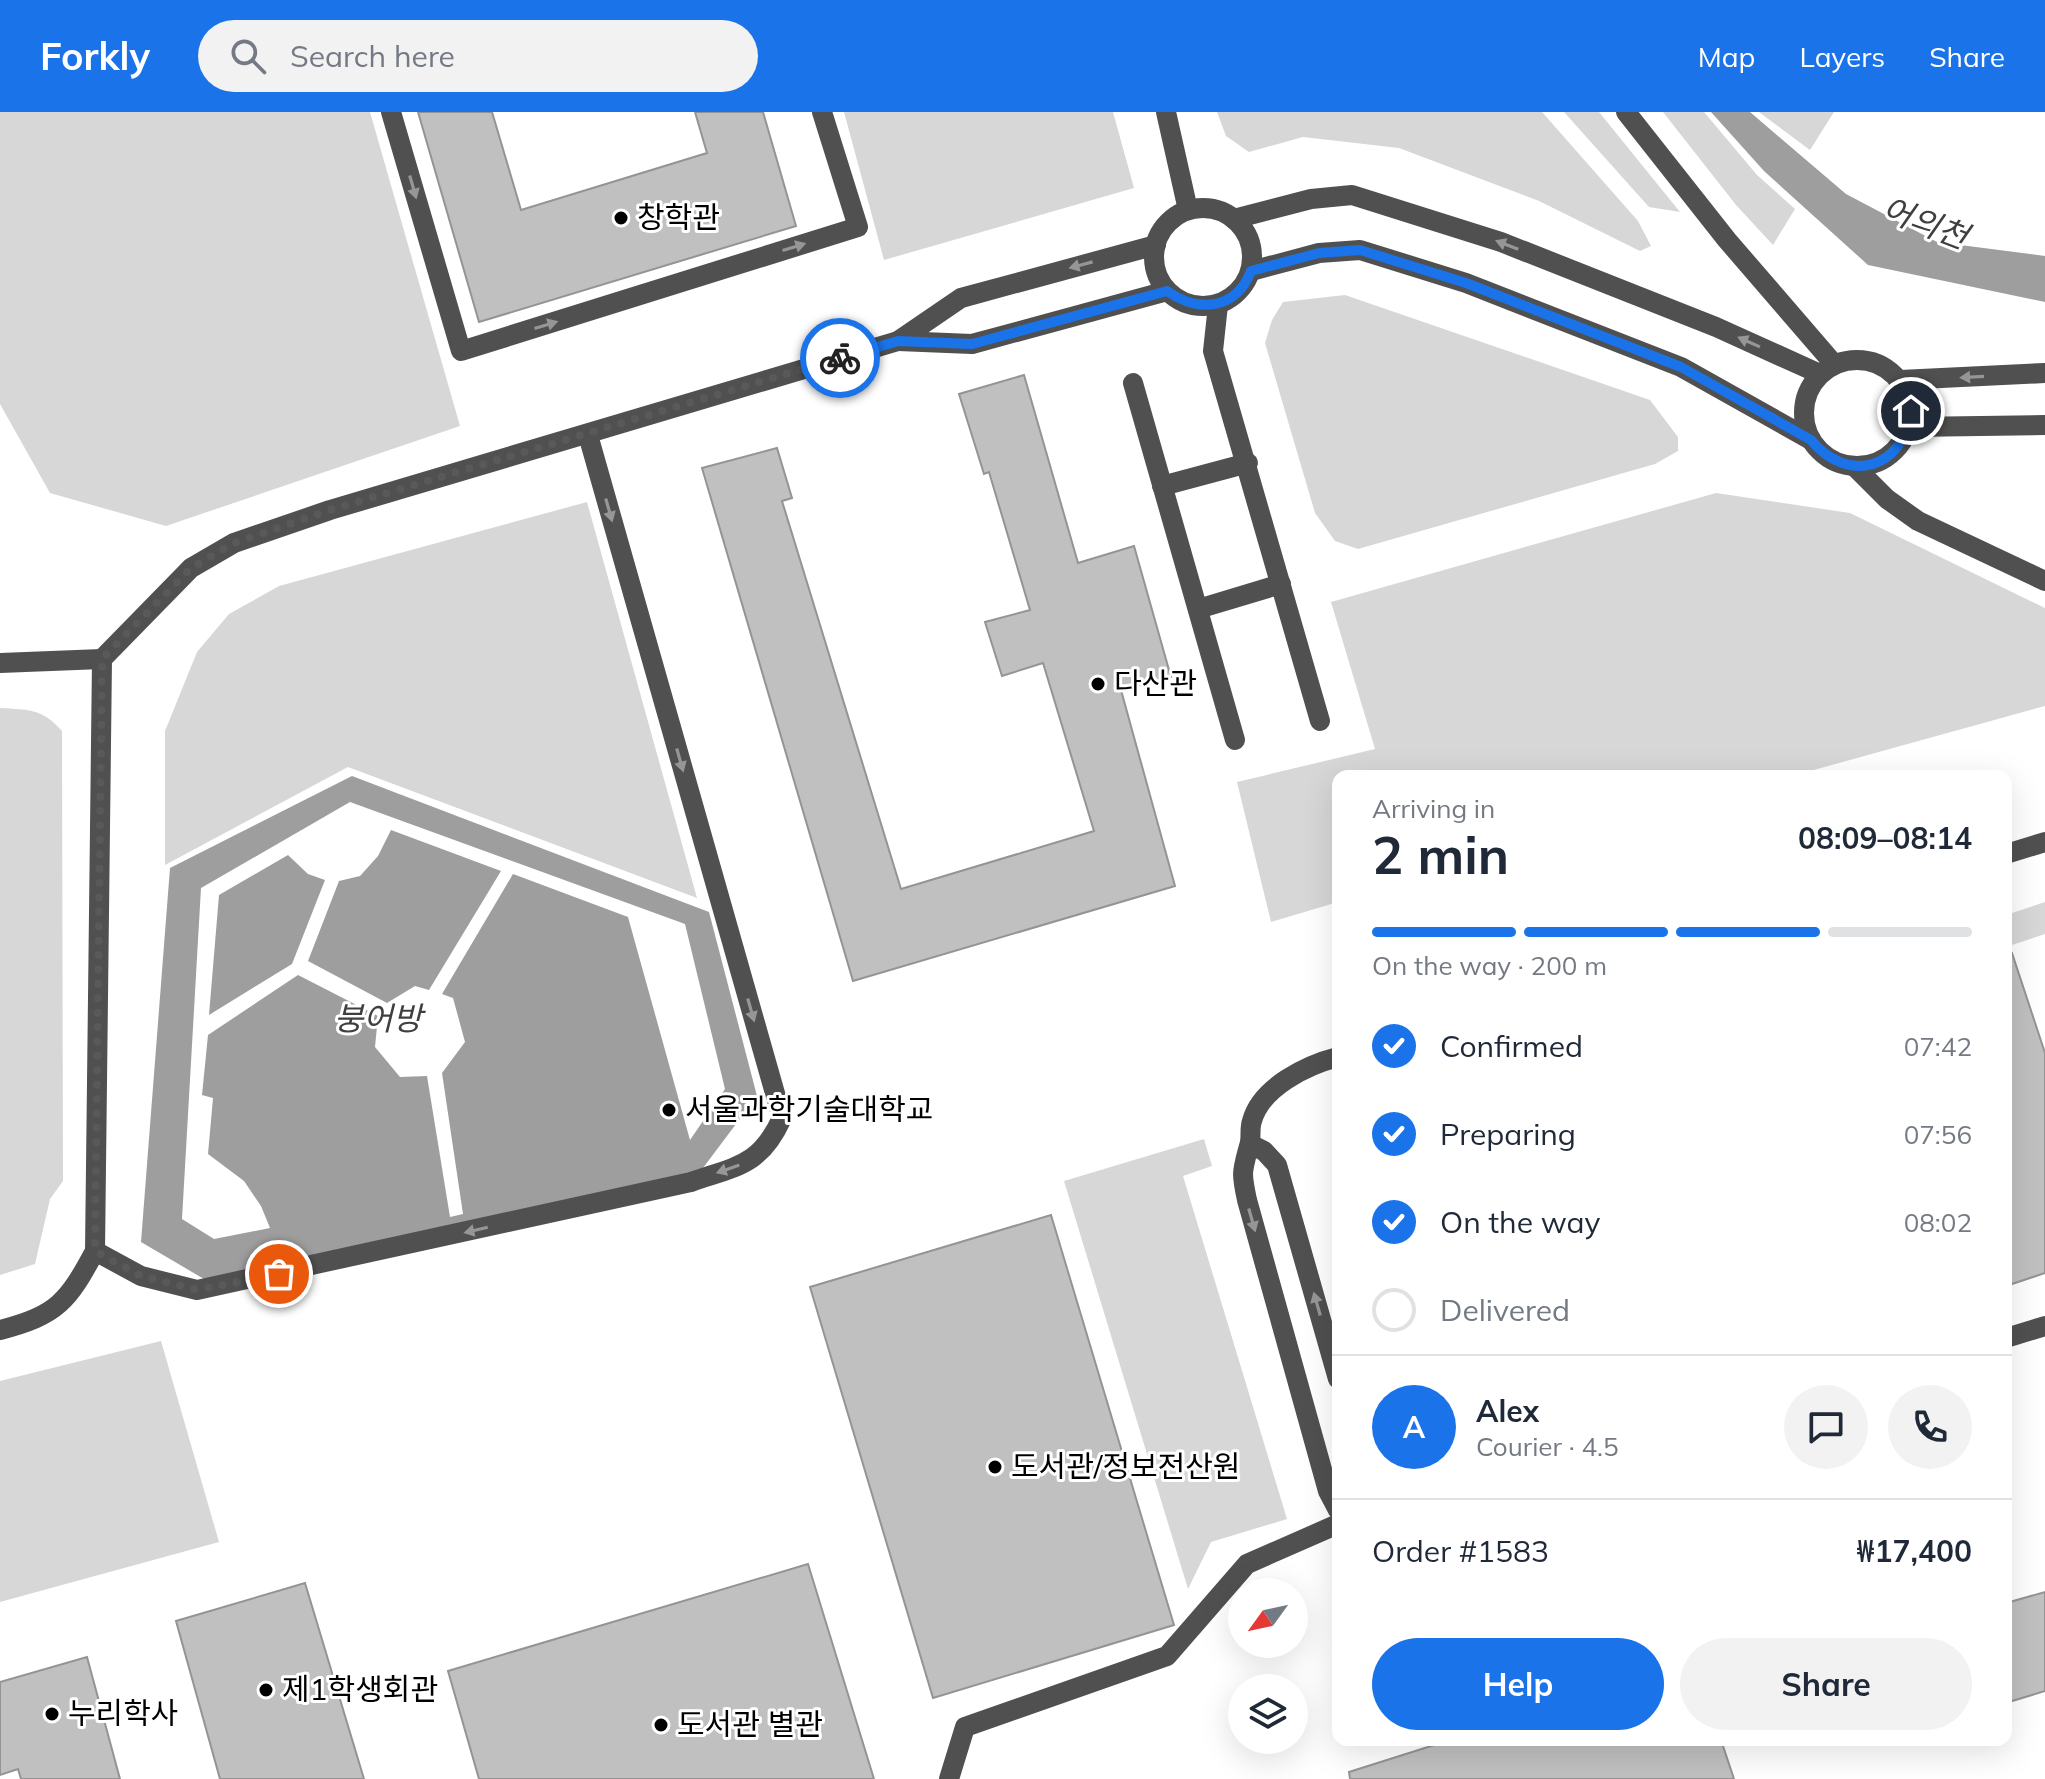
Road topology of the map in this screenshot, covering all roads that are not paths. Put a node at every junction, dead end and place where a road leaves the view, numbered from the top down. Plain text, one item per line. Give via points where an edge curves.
1 (391, 112) edge
2 (822, 112) edge
3 (1166, 112) edge
4 (1626, 112) edge
5 (1188, 210) junction
6 (1234, 219) junction
7 (1156, 245) junction
8 (1251, 271) junction
9 (1167, 291) junction
10 (1218, 305) junction
11 (898, 341) junction
12 (1827, 369) junction
13 (2045, 373) edge
14 (1900, 380) junction
15 (1133, 383) dead end
16 (2045, 425) edge
17 (1909, 427) junction
18 (588, 435) junction
19 (1811, 440) junction
20 (1248, 463) junction
21 (1855, 467) junction
22 (1162, 486) junction
23 (2045, 581) edge
24 (1281, 584) junction
25 (1198, 609) junction
26 (102, 659) junction
27 (0, 663) edge
28 (1320, 721) dead end
29 (1235, 740) dead end
30 (2045, 842) edge
31 (2012, 852) edge
32 (1332, 1059) edge
33 (1250, 1144) junction
34 (95, 1251) junction
35 (2045, 1326) edge
36 (0, 1330) edge
37 (2012, 1336) edge
38 (1332, 1358) edge
39 (1332, 1499) edge
40 (1332, 1527) edge
41 (949, 1779) edge

1 -> 2 lane via 461,351 858,227
3 - 5 lane
4 - 12 lane
5 - 6 lane via 1220,211
5 - 7 lane via 1167,224
6 - 8 lane via 1253,252
12 -> 6 lane via 1501,242 1352,195 1311,199
7 - 9 lane via 1154,261
7 -> 11 lane via 961,298
8 - 10 lane via 1239,292
8 - 19 lane via 1319,253 1360,250 1466,283 1681,367
9 - 10 lane via 1199,307
9 - 11 lane via 972,344
10 - 20 lane via 1213,351
11 - 18 lane
12 - 14 lane via 1852,359 1870,361
12 - 19 lane via 1809,388 1804,405
13 -> 14 lane
14 - 17 lane via 1911,411
15 - 22 lane
16 - 17 lane
17 - 21 lane via 1889,456
18 - 26 lane via 234,543 191,568
18 -> 34 lane via 782,1118 771,1141 748,1162 691,1182 197,1290 141,1276
19 - 21 lane via 1830,459
20 - 22 lane
20 - 24 lane
21 - 23 lane via 1918,521
22 - 25 lane
24 - 25 lane
24 - 28 lane
25 - 29 lane
26 - 27 lane
26 - 34 lane
30 - 31 lane
32 - 33 lane via 1316,1063 1265,1097 1252,1120
38 -> 33 lane via 1277,1165
33 -> 39 lane via 1242,1162 1247,1200
34 - 36 lane via 71,1295 33,1321
35 - 37 lane
40 - 41 lane via 1247,1564 1167,1656 965,1727

